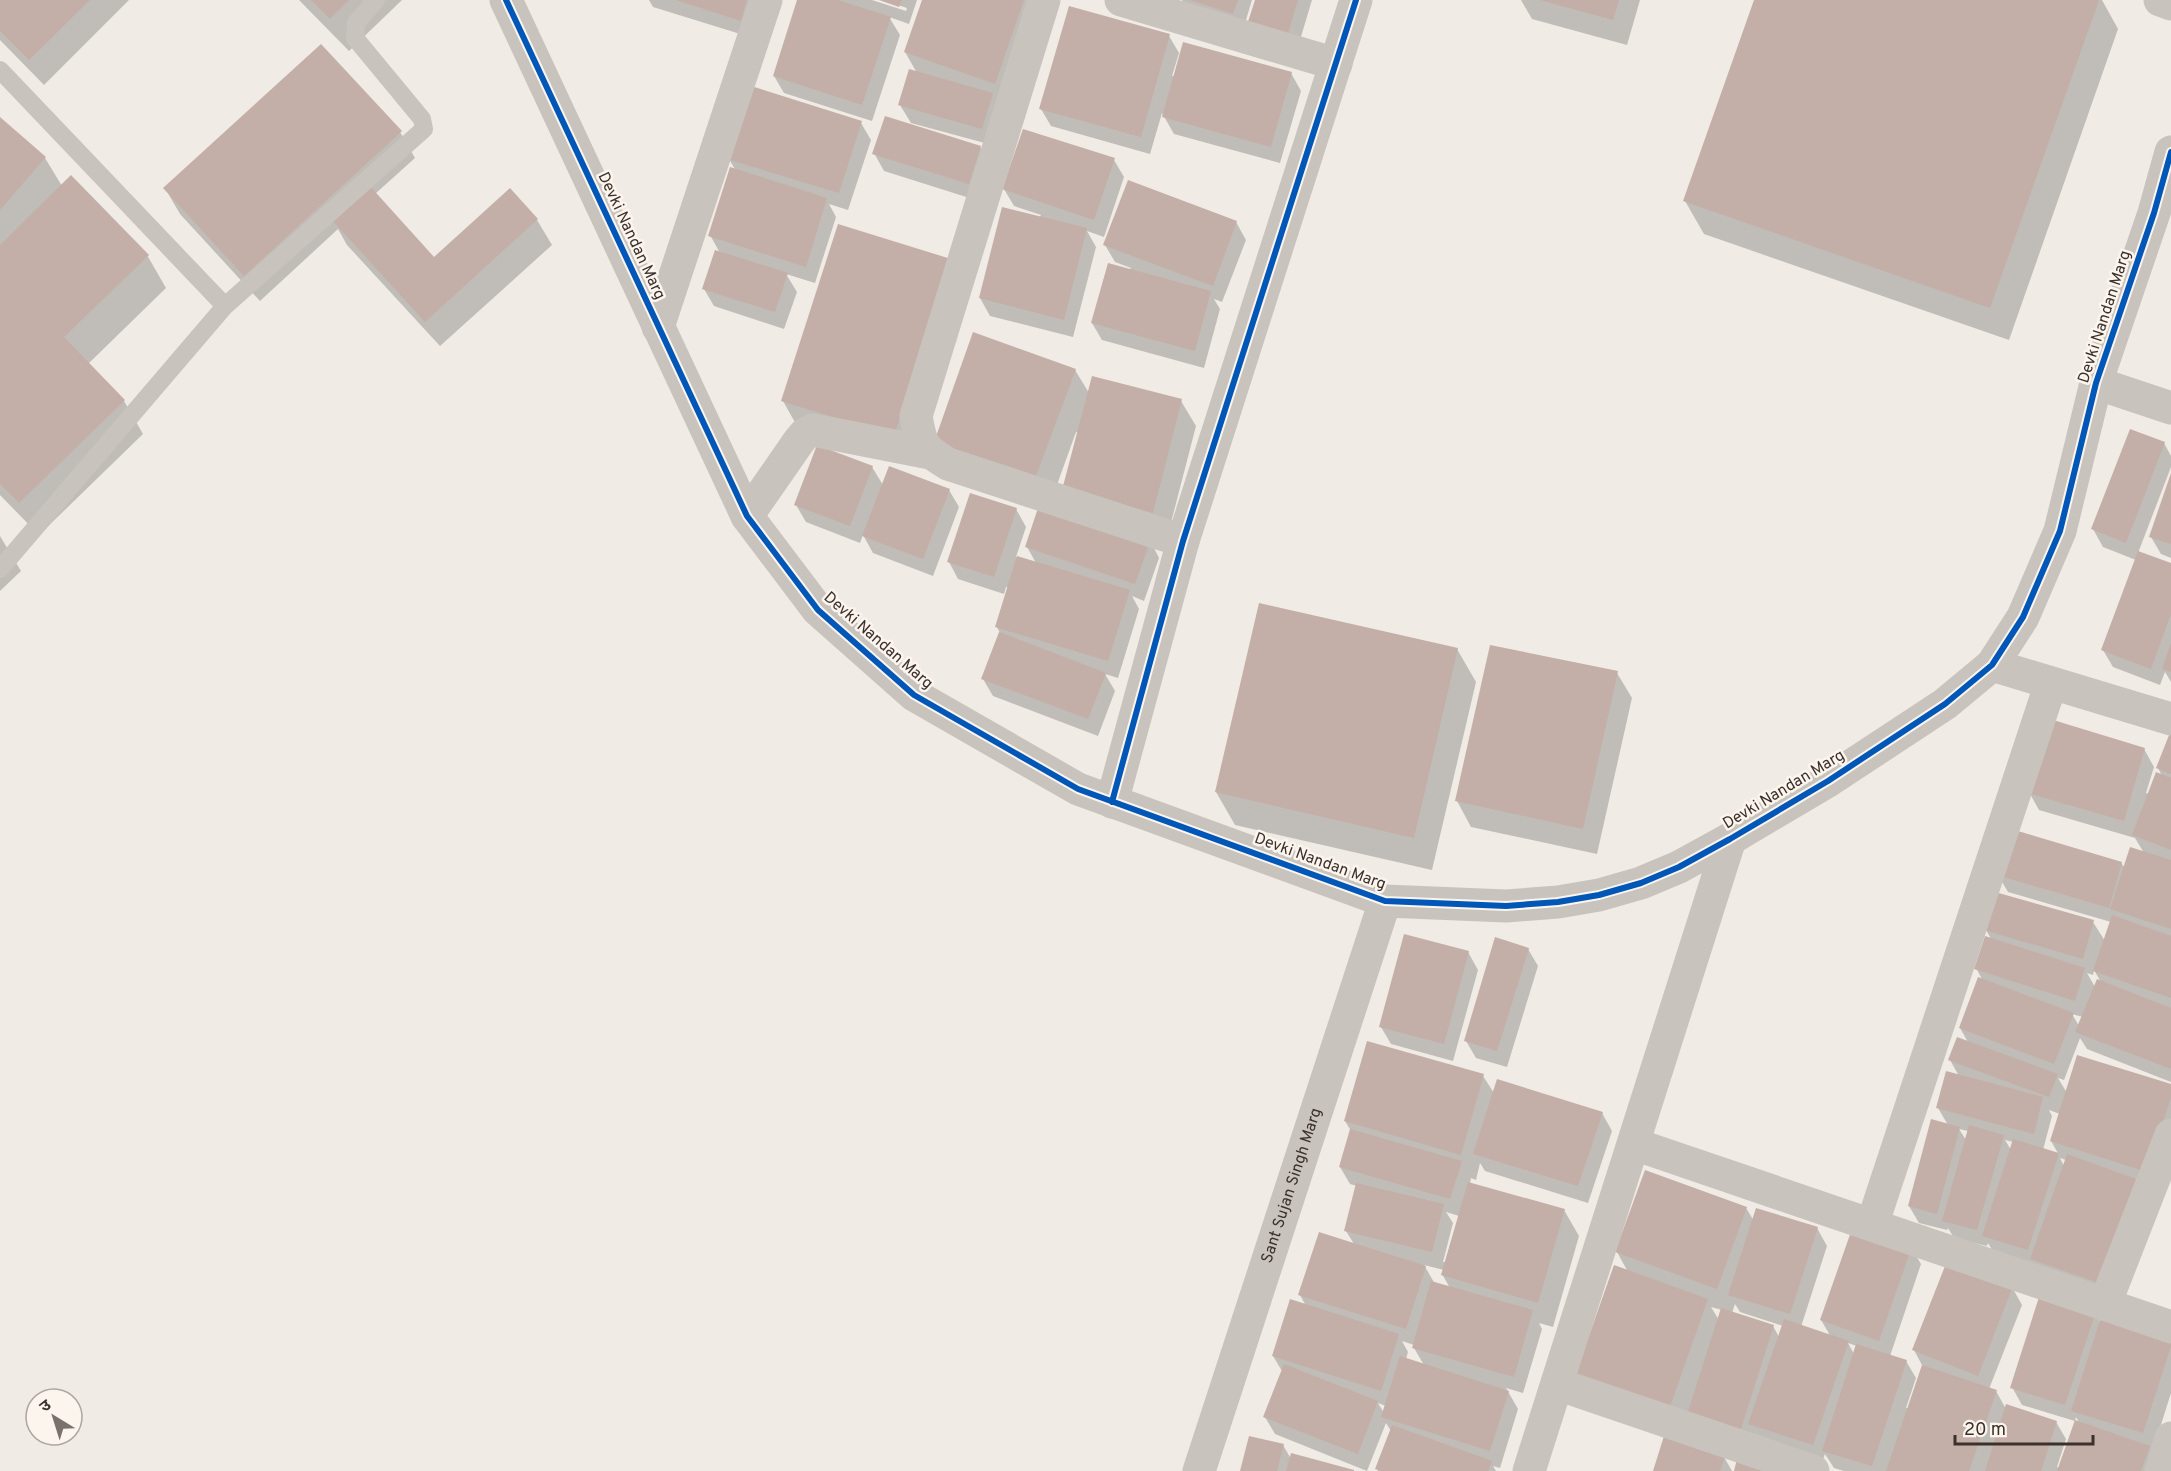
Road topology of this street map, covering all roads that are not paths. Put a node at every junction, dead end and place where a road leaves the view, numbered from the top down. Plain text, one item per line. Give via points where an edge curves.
1 (376, 0) edge
2 (506, 0) edge
3 (766, 0) edge
4 (1044, 0) edge
5 (1121, 0) edge
6 (1356, 0) edge
7 (2160, 0) edge
8 (2171, 4) edge
9 (1336, 64) junction
10 (0, 70) edge
11 (2171, 152) edge
12 (225, 306) junction
13 (658, 327) junction
14 (2096, 383) junction
15 (2171, 408) edge
16 (930, 453) junction
17 (747, 516) junction
18 (1183, 541) junction
19 (0, 569) edge
20 (1992, 665) junction
21 (2051, 683) junction
22 (2171, 719) edge
23 (1112, 802) junction
24 (1730, 840) junction
25 (1385, 901) junction
26 (2171, 1135) edge
27 (1634, 1144) junction
28 (1872, 1225) junction
29 (2105, 1304) junction
30 (2171, 1327) edge
31 (1557, 1384) junction
32 (2171, 1438) edge
33 (1199, 1471) edge
34 (1529, 1471) edge
35 (1813, 1471) edge
36 (2161, 1471) edge

1 - 12 lane via 356,23 355,38 422,118 424,129
2 - 13 street, Devki Nandan Marg
3 - 13 street
4 - 16 street via 916,416 920,440
5 - 9 street
6 - 9 street
7 - 8 street
9 - 18 street
10 - 12 lane
11 - 14 street, Devki Nandan Marg
12 - 19 lane
13 - 17 street, Devki Nandan Marg
14 - 15 street
14 - 20 street, Devki Nandan Marg via 2060,531 2023,616
16 - 17 street via 813,430 799,441
16 - 18 street via 948,464
17 - 23 street, Devki Nandan Marg via 818,610 914,695 1078,789
18 - 23 street
20 - 21 street
20 - 24 street, Devki Nandan Marg via 1945,704
21 - 22 street
21 - 28 street
23 - 25 street, Devki Nandan Marg
24 - 25 street, Devki Nandan Marg via 1660,875 1599,896 1506,906
24 - 27 street
25 - 33 street, Sant Sujan Singh Marg
26 - 29 street
27 - 28 street
27 - 31 street
28 - 29 street
29 - 30 street
31 - 34 street
31 - 35 street
32 - 36 street

